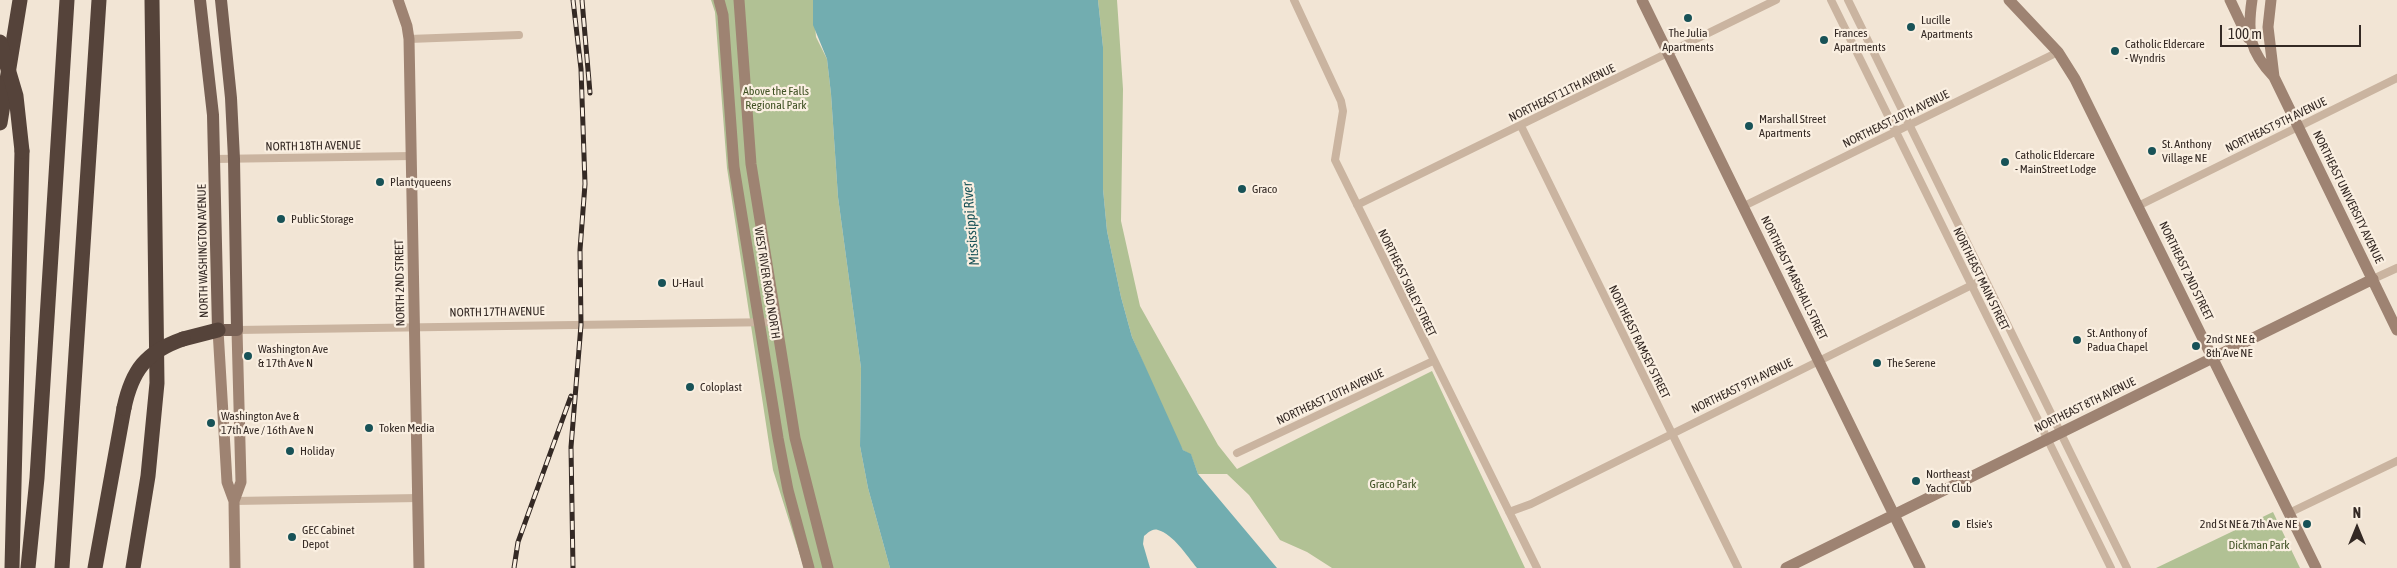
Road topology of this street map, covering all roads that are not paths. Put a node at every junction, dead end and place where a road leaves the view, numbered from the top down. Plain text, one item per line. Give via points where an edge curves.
1 (20, 0) edge
2 (67, 0) edge
3 (99, 0) edge
4 (152, 0) edge
5 (200, 0) edge
6 (221, 0) edge
7 (398, 0) edge
8 (719, 0) edge
9 (739, 0) edge
10 (1294, 0) edge
11 (1642, 0) edge
12 (1776, 0) edge
13 (1831, 0) edge
14 (1848, 0) edge
15 (2008, 0) edge
16 (2230, 0) edge
17 (2252, 0) edge
18 (2271, 0) edge
19 (519, 36) dead end
20 (409, 39) junction
21 (0, 42) edge
22 (2252, 46) junction
23 (2058, 52) junction
24 (1668, 53) junction
25 (2274, 77) junction
26 (2397, 78) edge
27 (0, 123) edge
28 (1521, 126) junction
29 (1909, 126) junction
30 (2299, 127) junction
31 (1896, 132) junction
32 (412, 156) junction
33 (214, 159) junction
34 (234, 159) junction
35 (1357, 205) junction
36 (1744, 206) junction
37 (2138, 206) junction
38 (2397, 268) edge
39 (1984, 279) junction
40 (2372, 279) junction
41 (1972, 285) junction
42 (776, 322) junction
43 (759, 323) junction
44 (414, 327) junction
45 (218, 330) junction
46 (236, 330) junction
47 (2397, 330) edge
48 (2213, 358) junction
49 (1818, 360) junction
50 (1432, 361) junction
51 (2060, 433) junction
52 (1671, 434) junction
53 (2047, 439) junction
54 (1237, 453) dead end
55 (2397, 461) edge
56 (418, 498) junction
57 (234, 501) junction
58 (1509, 512) junction
59 (2289, 512) junction
60 (1893, 514) junction
61 (12, 568) edge
62 (28, 568) edge
63 (62, 568) edge
64 (95, 568) edge
65 (133, 568) edge
66 (235, 568) edge
67 (420, 568) edge
68 (809, 568) edge
69 (828, 568) edge
70 (1537, 568) edge
71 (1738, 568) edge
72 (1786, 568) edge
73 (1920, 568) edge
74 (2111, 568) edge
75 (2127, 568) edge
76 (2316, 568) edge

1 - 27 highway
2 - 62 highway via 37,478
3 - 63 highway
4 - 65 highway via 156,383 148,476
5 - 33 main road, NORTH WASHINGTON AVENUE via 213,115
6 - 34 main road, NORTH WASHINGTON AVENUE
7 - 20 street, NORTH 2ND STREET via 408,26
8 - 43 street, WEST RIVER ROAD NORTH via 723,15 734,167
9 - 42 street, WEST RIVER ROAD NORTH via 751,164
10 - 35 street, NORTHEAST SIBLEY STREET via 1341,101 1343,111 1335,160
11 - 24 street, NORTHEAST MARSHALL STREET
12 - 24 street, NORTHEAST 11TH AVENUE
13 - 31 street, NORTHEAST MAIN STREET
14 - 29 street, NORTHEAST MAIN STREET
15 - 23 street, NORTHEAST 2ND STREET
16 - 22 street
17 - 22 street, NORTHEAST UNIVERSITY AVENUE via 2249,21
18 - 25 street, NORTHEAST UNIVERSITY AVENUE via 2268,27
19 - 20 street
20 - 32 street, NORTH 2ND STREET
21 - 61 highway, bridge via 16,96 22,152
22 - 25 street, NORTHEAST UNIVERSITY AVENUE via 2260,62
23 - 29 street, NORTHEAST 10TH AVENUE
23 - 37 street, NORTHEAST 2ND STREET via 2076,79
24 - 28 street, NORTHEAST 11TH AVENUE
24 - 36 street, NORTHEAST MARSHALL STREET
25 - 30 street, NORTHEAST UNIVERSITY AVENUE
26 - 30 street, NORTHEAST 9TH AVENUE
28 - 35 street, NORTHEAST 11TH AVENUE
28 - 52 street, NORTHEAST RAMSEY STREET
29 - 31 street, NORTHEAST 10TH AVENUE
29 - 39 street, NORTHEAST MAIN STREET
30 - 37 street, NORTHEAST 9TH AVENUE
30 - 40 street, NORTHEAST UNIVERSITY AVENUE
31 - 36 street, NORTHEAST 10TH AVENUE
31 - 41 street, NORTHEAST MAIN STREET
32 - 34 street, NORTH 18TH AVENUE
32 - 44 street, NORTH 2ND STREET
33 - 34 street, NORTH 18TH AVENUE
33 - 45 main road, NORTH WASHINGTON AVENUE
34 - 46 main road, NORTH WASHINGTON AVENUE
35 - 50 street, NORTHEAST SIBLEY STREET
36 - 49 street, NORTHEAST MARSHALL STREET
37 - 48 street, NORTHEAST 2ND STREET
38 - 40 street, NORTHEAST 8TH AVENUE
39 - 41 street, NORTHEAST 9TH AVENUE
39 - 51 street, NORTHEAST MAIN STREET
40 - 47 street, NORTHEAST UNIVERSITY AVENUE
40 - 48 street, NORTHEAST 8TH AVENUE
41 - 49 street, NORTHEAST 9TH AVENUE
41 - 53 street, NORTHEAST MAIN STREET
42 - 43 street, NORTH 17TH AVENUE
42 - 69 street, WEST RIVER ROAD NORTH via 795,438
43 - 44 street, NORTH 17TH AVENUE
43 - 68 street, WEST RIVER ROAD NORTH via 788,490
44 - 46 street, NORTH 17TH AVENUE
44 - 56 street, NORTH 2ND STREET
45 - 46 main road, NORTH 17TH AVENUE
45 - 57 street, NORTH WASHINGTON AVENUE via 227,482
45 - 64 highway, bridge via 166,346 144,360 133,379 124,408
46 - 57 street, NORTH WASHINGTON AVENUE via 240,482
48 - 51 street, NORTHEAST 8TH AVENUE
48 - 59 street, NORTHEAST 2ND STREET
49 - 52 street, NORTHEAST 9TH AVENUE
49 - 60 street, NORTHEAST MARSHALL STREET
50 - 54 street, NORTHEAST 10TH AVENUE
50 - 58 street, NORTHEAST SIBLEY STREET
51 - 53 street, NORTHEAST 8TH AVENUE
51 - 75 street, NORTHEAST MAIN STREET
52 - 58 street, NORTHEAST 9TH AVENUE
52 - 71 street, NORTHEAST RAMSEY STREET
53 - 60 street, NORTHEAST 8TH AVENUE
53 - 74 street, NORTHEAST MAIN STREET
55 - 59 street
56 - 57 street
56 - 67 street, NORTH 2ND STREET
57 - 66 street, NORTH WASHINGTON AVENUE
58 - 70 street, NORTHEAST SIBLEY STREET
59 - 76 street, NORTHEAST 2ND STREET
60 - 72 street, NORTHEAST 8TH AVENUE
60 - 73 street, NORTHEAST MARSHALL STREET

